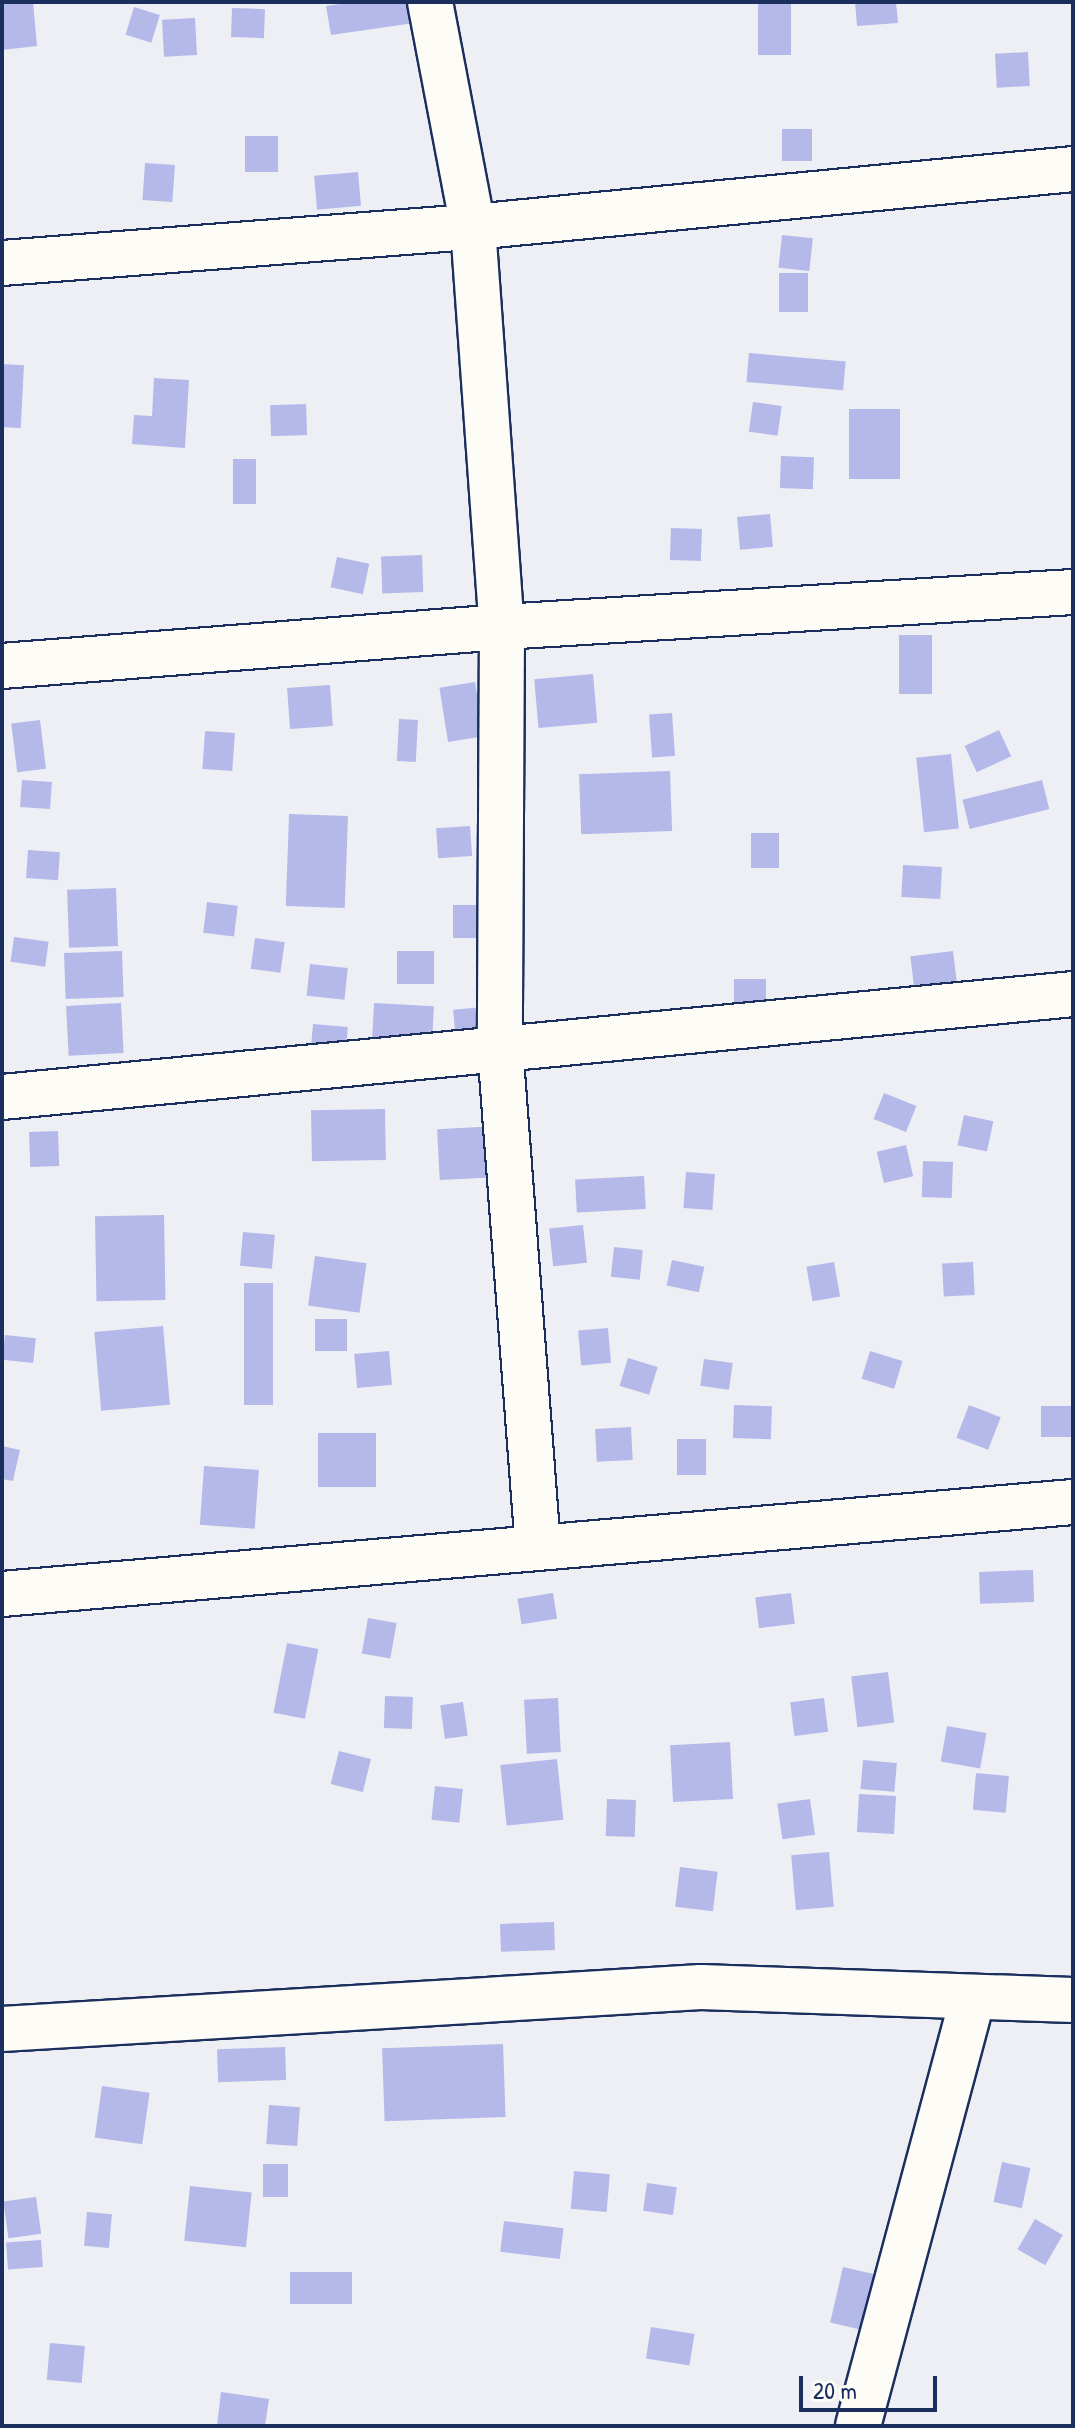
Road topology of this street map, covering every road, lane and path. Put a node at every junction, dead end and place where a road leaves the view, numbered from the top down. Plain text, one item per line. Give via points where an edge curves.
1 (430, 2) edge
2 (1073, 169) edge
3 (473, 227) junction
4 (2, 263) edge
5 (1073, 592) edge
6 (502, 627) junction
7 (2, 666) edge
8 (1073, 994) edge
9 (500, 1047) junction
10 (2, 1097) edge
11 (1073, 1502) edge
12 (538, 1548) junction
13 (2, 1594) edge
14 (973, 1997) junction
15 (1073, 2000) edge
16 (2, 2029) edge
17 (858, 2426) edge

1 - 3 street
2 - 3 street
3 - 4 street
3 - 6 street
5 - 6 street
6 - 7 street
6 - 9 street
8 - 9 street
9 - 10 street
9 - 12 street
11 - 12 street
12 - 13 street
14 - 15 street
14 - 16 street via 701,1987
14 - 17 street

